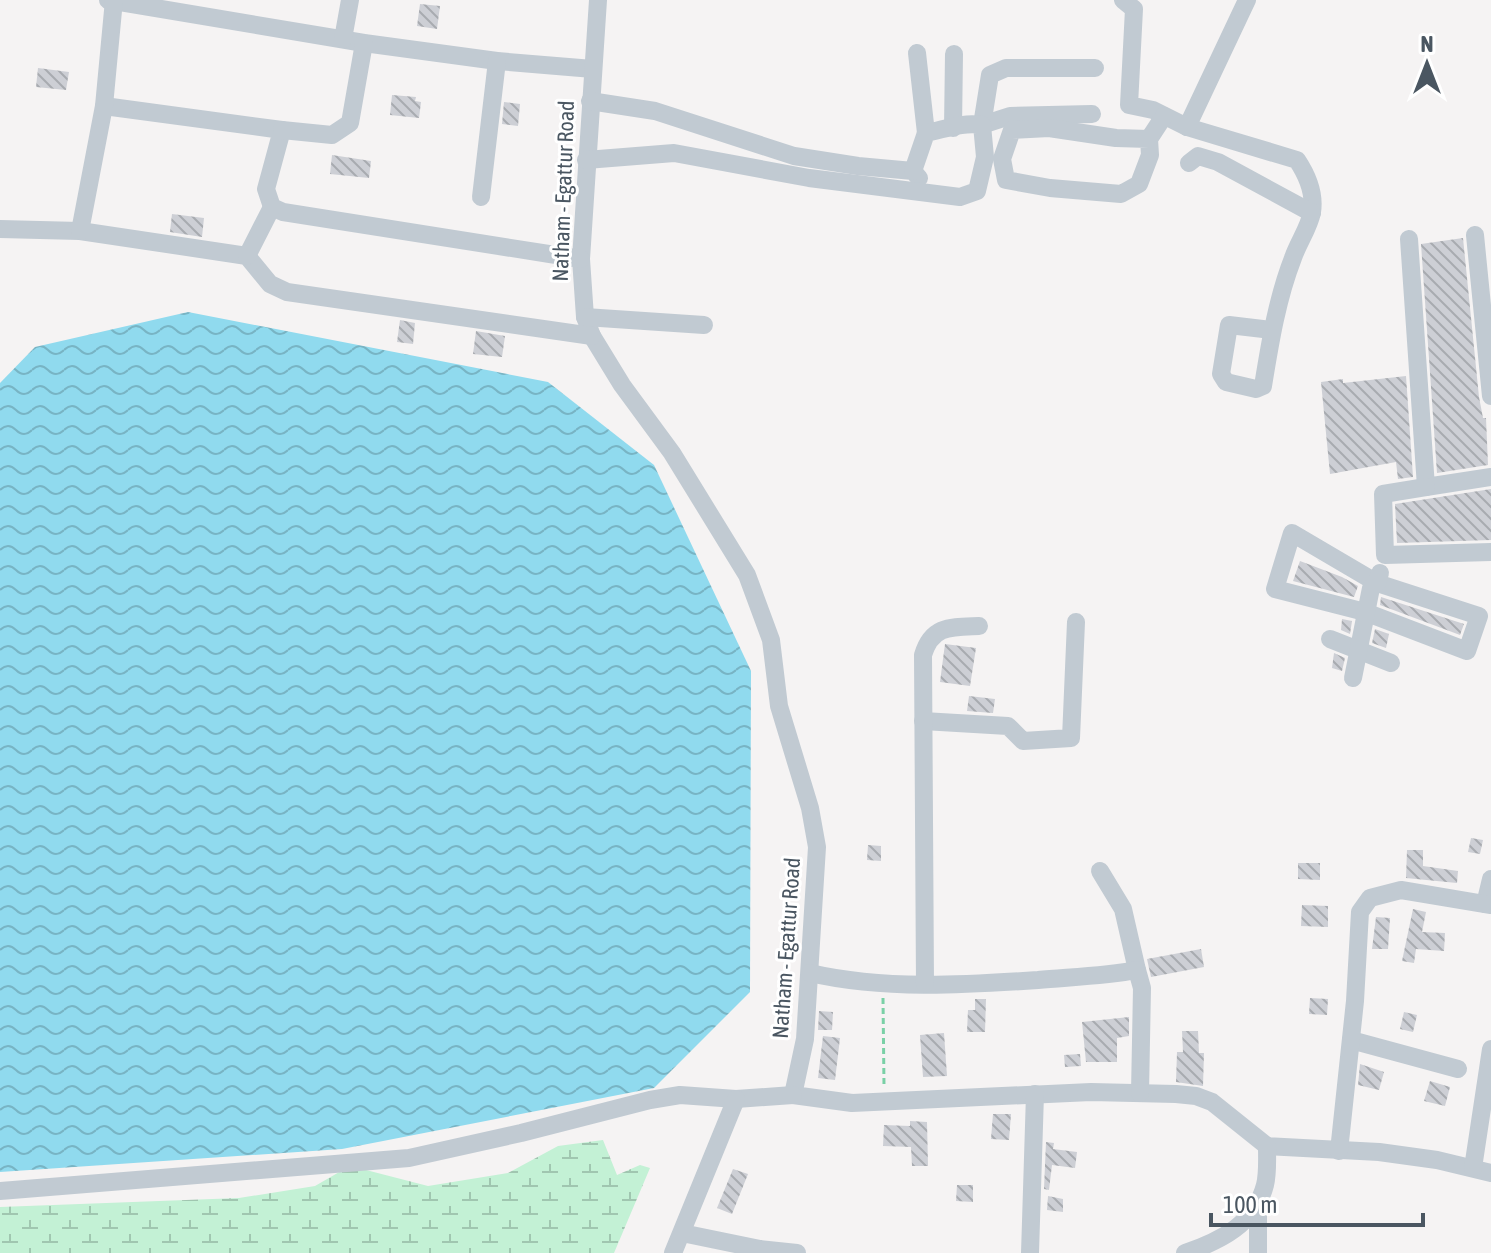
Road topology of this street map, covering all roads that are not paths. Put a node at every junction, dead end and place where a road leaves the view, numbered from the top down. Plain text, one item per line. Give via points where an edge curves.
1 (112, 0) edge
2 (350, 0) edge
3 (598, 0) edge
4 (1123, 0) edge
5 (1247, 0) edge
6 (343, 39) junction
7 (364, 43) junction
8 (917, 53) dead end
9 (954, 54) dead end
10 (497, 61) junction
11 (1095, 68) dead end
12 (593, 69) junction
13 (590, 101) junction
14 (104, 106) junction
15 (1092, 114) dead end
16 (1164, 116) junction
17 (982, 125) junction
18 (1187, 127) junction
19 (953, 128) junction
20 (282, 130) junction
21 (926, 133) junction
22 (1149, 139) junction
23 (586, 160) junction
24 (1189, 163) dead end
25 (913, 171) junction
26 (931, 193) junction
27 (481, 197) dead end
28 (272, 207) junction
29 (1312, 213) junction
30 (0, 229) edge
31 (80, 231) junction
32 (1475, 235) dead end
33 (1409, 239) dead end
34 (247, 256) junction
35 (581, 259) junction
36 (585, 317) junction
37 (704, 325) dead end
38 (1272, 330) dead end
39 (592, 336) junction
40 (1491, 396) edge
41 (1491, 477) edge
42 (1426, 487) junction
43 (1491, 552) edge
44 (1385, 555) junction
45 (1377, 583) junction
46 (1365, 612) junction
47 (1076, 622) dead end
48 (979, 626) dead end
49 (1330, 639) dead end
50 (1358, 651) junction
51 (1391, 663) dead end
52 (1353, 678) dead end
53 (923, 721) junction
54 (1100, 871) dead end
55 (1491, 879) edge
56 (1488, 905) edge
57 (1137, 970) junction
58 (810, 973) junction
59 (925, 984) junction
60 (1351, 1040) junction
61 (1491, 1049) edge
62 (1458, 1069) dead end
63 (1140, 1093) junction
64 (1035, 1094) junction
65 (793, 1095) junction
66 (736, 1099) junction
67 (1267, 1146) junction
68 (1339, 1151) junction
69 (1482, 1170) edge
70 (0, 1191) edge
71 (1258, 1203) junction
72 (682, 1233) junction
73 (760, 1251) edge
74 (673, 1253) edge
75 (797, 1253) edge
76 (1030, 1253) edge
77 (1185, 1253) edge
78 (1258, 1253) edge

1 - 6 street
1 - 14 street
2 - 6 street
3 - 12 street, Natham - Egattur Road
4 - 16 street via 1134,9 1129,105
5 - 18 street
6 - 7 street
7 - 10 street
7 - 20 street via 350,123 332,135
8 - 21 street
9 - 19 street
10 - 12 street
10 - 27 street
11 - 17 street via 1006,68 990,75
12 - 13 street, Natham - Egattur Road
13 - 23 street, Natham - Egattur Road
13 - 25 street via 655,111 794,156
14 - 20 street
14 - 31 street
15 - 17 street via 1010,116
16 - 18 street
16 - 22 street
17 - 19 street via 964,122
17 - 26 street via 985,157 977,191 960,197
18 - 29 street via 1297,160 1312,192
19 - 21 street
20 - 28 street via 266,189
21 - 25 street
22 - 22 street via 1049,128 1012,130 1002,159 1006,180 1121,194 1139,184 1150,155
23 - 26 street via 674,153
23 - 35 street, Natham - Egattur Road
24 - 29 street via 1198,156 1218,162
25 - 26 street
28 - 34 street
28 - 35 street
29 - 38 street
30 - 31 street
31 - 34 street
32 - 40 street
33 - 42 street
34 - 39 street via 270,284 287,292
35 - 36 street, Natham - Egattur Road
36 - 37 street
36 - 39 street, Natham - Egattur Road
39 - 58 street, Natham - Egattur Road via 672,453 747,575 761,609 771,640 779,706 817,847
41 - 42 street
42 - 44 street via 1383,494
43 - 44 street
44 - 45 street
45 - 46 street
45 - 46 street via 1292,533 1275,589
45 - 46 street via 1479,616 1467,651
46 - 50 street
47 - 53 street via 1071,738 1023,741 1008,726
48 - 53 street via 954,627 927,640
49 - 50 street
50 - 51 street
50 - 52 street
53 - 59 street
54 - 57 street via 1123,909
55 - 56 street
56 - 60 street via 1401,890 1370,898 1360,912
57 - 59 street
57 - 63 street via 1142,988
58 - 59 street
58 - 65 street, Natham - Egattur Road via 805,1039
60 - 62 street
60 - 68 street
61 - 69 street
63 - 64 street
63 - 67 street via 1212,1102
64 - 65 street via 852,1103
64 - 76 street
65 - 66 street
66 - 70 street via 680,1095 650,1100 409,1158
66 - 72 street
67 - 68 street
67 - 71 street via 1266,1184
68 - 69 street via 1379,1152
71 - 77 street via 1248,1220 1222,1239
71 - 78 street
72 - 73 street
72 - 74 street
73 - 75 street

